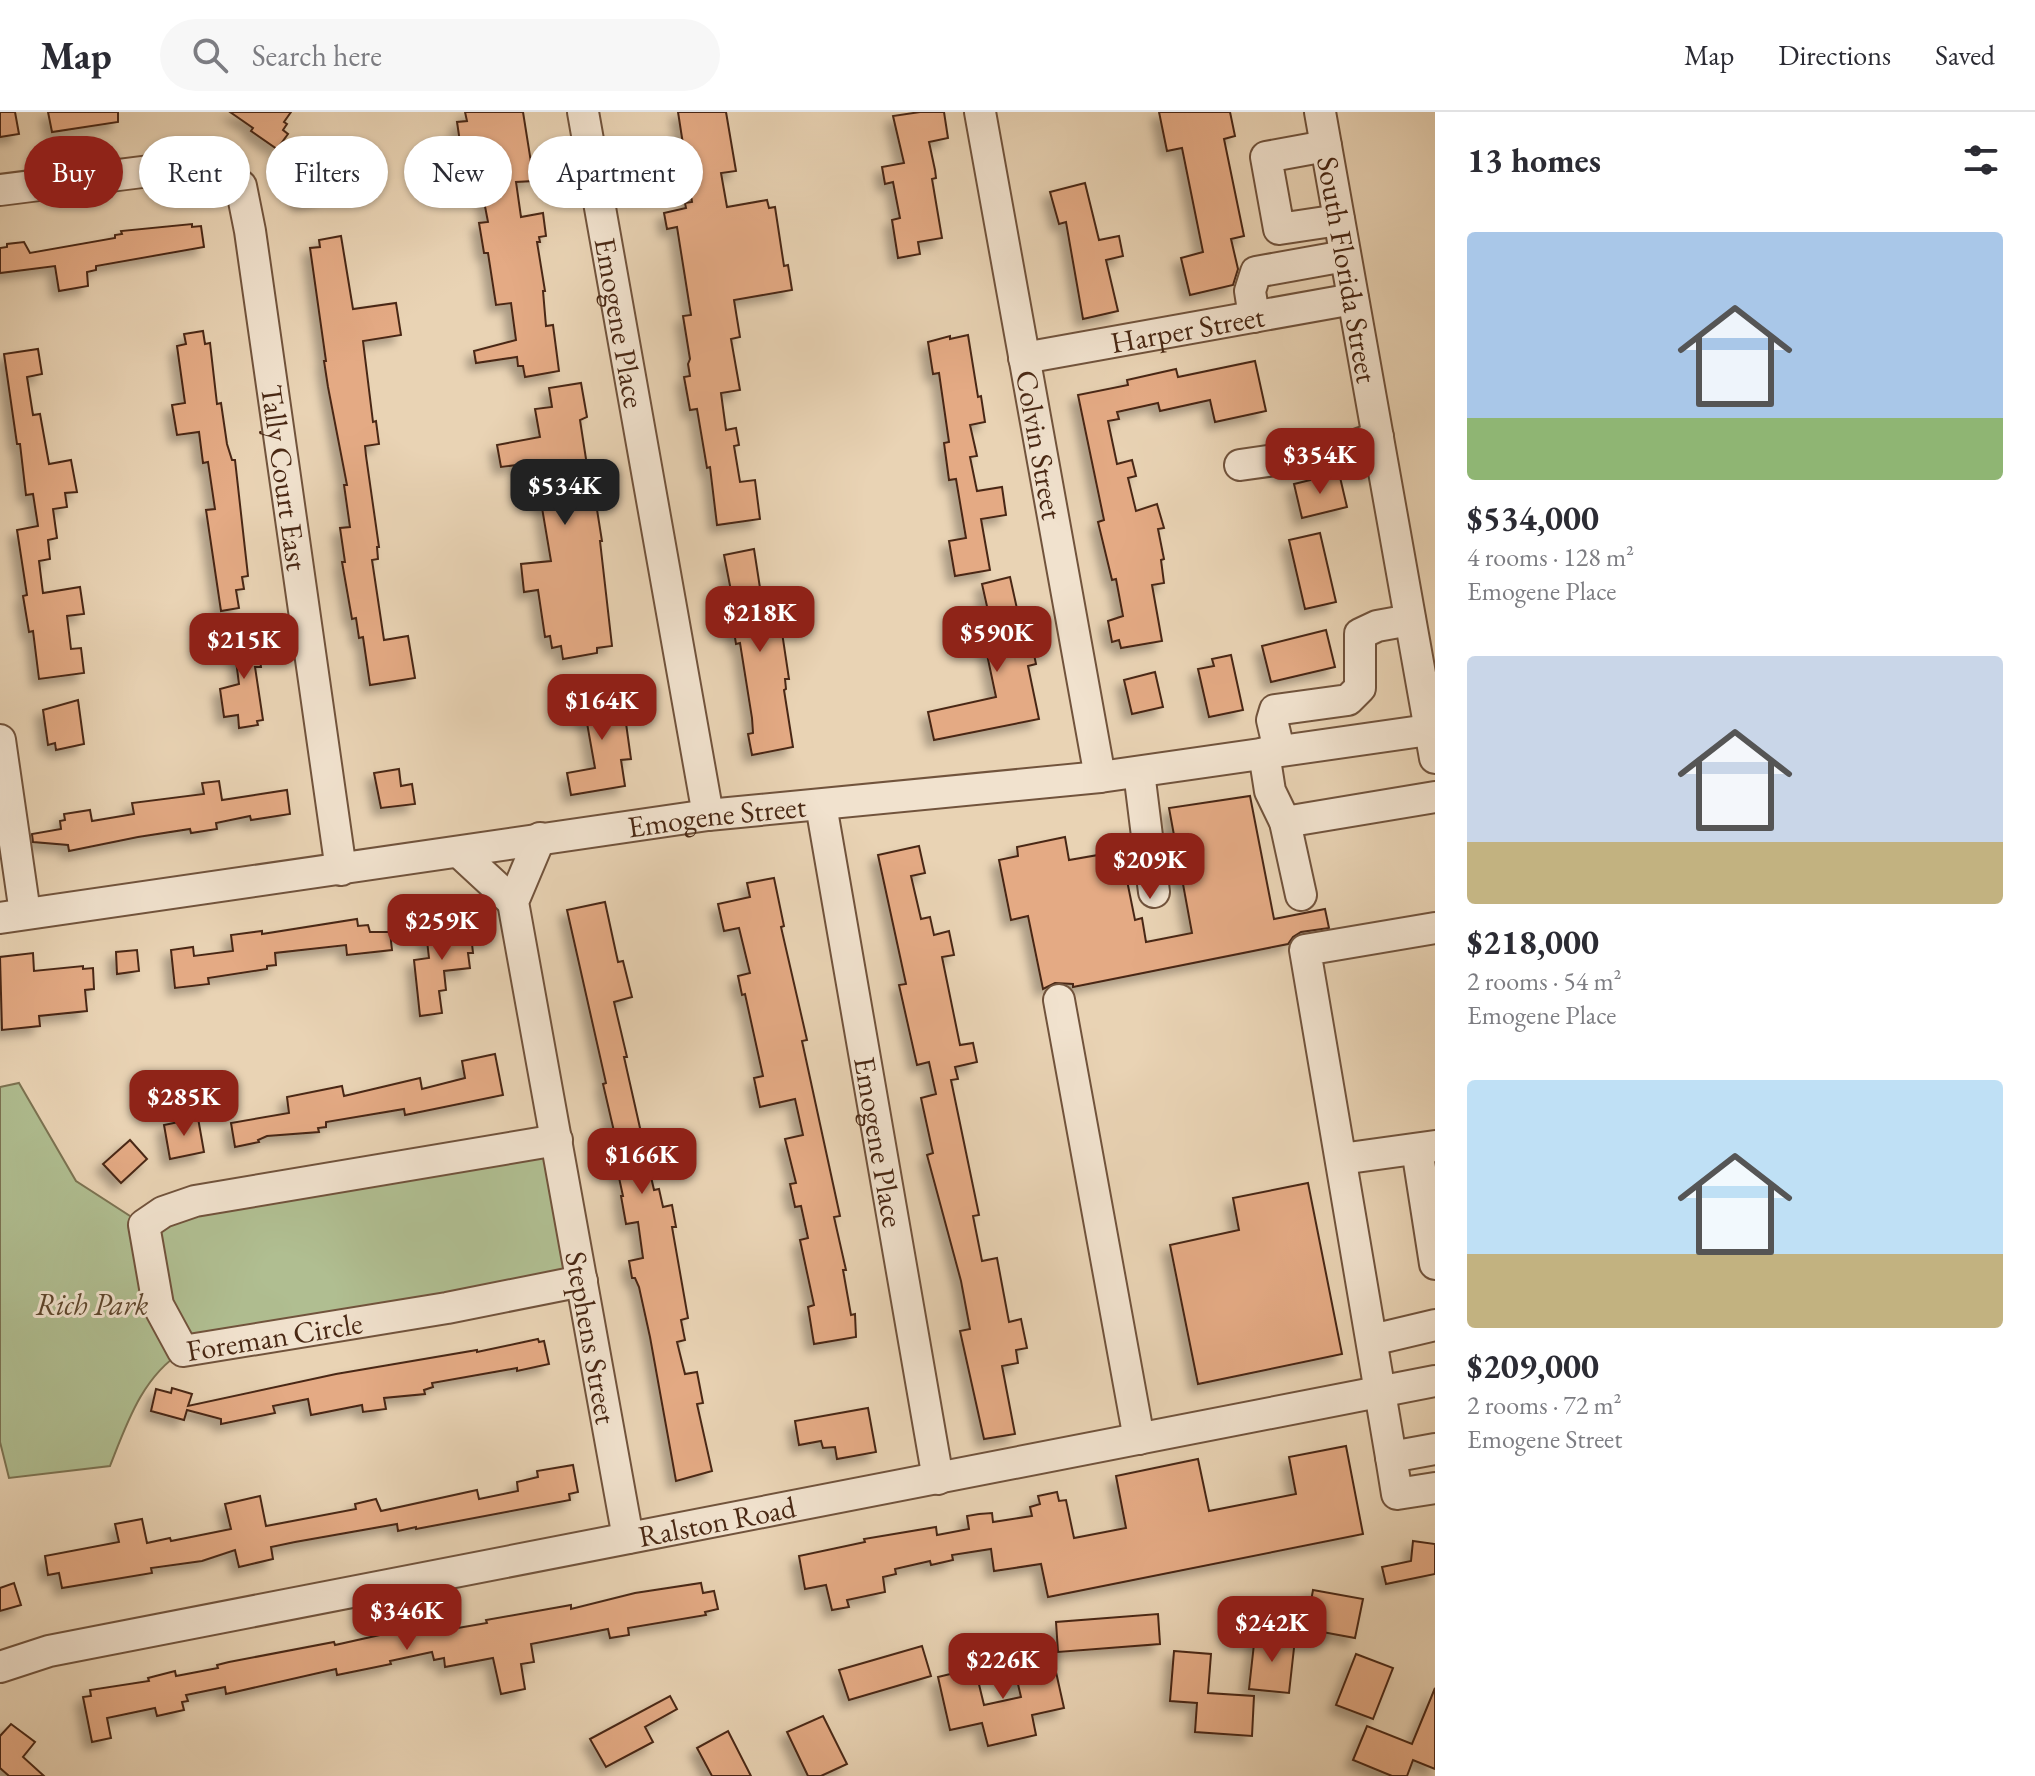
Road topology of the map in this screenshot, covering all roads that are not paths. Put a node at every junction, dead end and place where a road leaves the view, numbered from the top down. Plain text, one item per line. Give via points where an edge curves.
1 (583, 112) edge
2 (980, 112) edge
3 (1320, 112) edge
4 (1326, 146) junction
5 (0, 190) edge
6 (1339, 220) junction
7 (1345, 256) junction
8 (1353, 299) junction
9 (1254, 317) junction
10 (1024, 358) junction
11 (1378, 437) junction
12 (1240, 465) dead end
13 (1410, 620) junction
14 (1433, 739) edge
15 (0, 740) edge
16 (1272, 751) junction
17 (1139, 772) junction
18 (1100, 777) junction
19 (1435, 797) edge
20 (821, 805) junction
21 (708, 815) junction
22 (1285, 822) junction
23 (540, 838) junction
24 (460, 853) junction
25 (341, 870) junction
26 (1154, 892) dead end
27 (1301, 895) dead end
28 (513, 902) junction
29 (12, 915) edge
30 (1435, 928) edge
31 (1059, 1000) dead end
32 (557, 1140) junction
33 (1426, 1148) edge
34 (1341, 1159) junction
35 (1435, 1264) edge
36 (582, 1281) junction
37 (1435, 1325) edge
38 (1372, 1340) junction
39 (1435, 1381) edge
40 (1380, 1392) junction
41 (1139, 1439) junction
42 (1435, 1449) edge
43 (1391, 1457) junction
44 (938, 1479) junction
45 (1435, 1488) edge
46 (628, 1538) junction
47 (0, 1667) edge

1 - 21 street, Emogene Place
2 - 10 street, Colvin Street
3 - 4 street, South Florida Street
4 - 6 street, South Florida Street
4 - 6 street via 1266,157 1276,215 1279,229
5 - 25 street, Tally Court East via 213,163 241,186
6 - 7 street, South Florida Street
7 - 8 street, South Florida Street
7 - 9 street via 1256,272 1250,291
8 - 9 street, Harper Street
8 - 11 street, South Florida Street
9 - 10 street, Harper Street
10 - 18 street, Colvin Street
11 - 12 street via 1339,451
11 - 13 street, South Florida Street
13 - 14 street, South Florida Street
13 - 16 street via 1360,634 1360,688 1348,700 1275,710
14 - 16 street, Emogene Street
15 - 29 street
16 - 17 street, Emogene Street
16 - 22 street via 1270,791
17 - 18 street, Emogene Street
17 - 26 street
18 - 20 street, Emogene Street
19 - 22 street
20 - 21 street, Emogene Street
20 - 44 street, Emogene Place
21 - 23 street, Emogene Street
22 - 27 street
23 - 24 street, Emogene Street
23 - 28 street
24 - 25 street, Emogene Street
24 - 28 street
25 - 29 street, Emogene Street
28 - 32 street, Stephens Street
30 - 34 street via 1305,950
31 - 41 street
32 - 36 street, Stephens Street
32 - 36 street, Foreman Circle via 195,1201 163,1212 144,1225 158,1305 183,1351
33 - 34 street
33 - 35 street
34 - 38 street
36 - 46 street, Stephens Street
37 - 38 street
38 - 40 street
39 - 40 street, Ralston Road
40 - 41 street, Ralston Road
40 - 43 street
41 - 44 street, Ralston Road
42 - 43 street
43 - 45 street via 1397,1494
44 - 46 street, Ralston Road
46 - 47 street, Ralston Road via 49,1651

